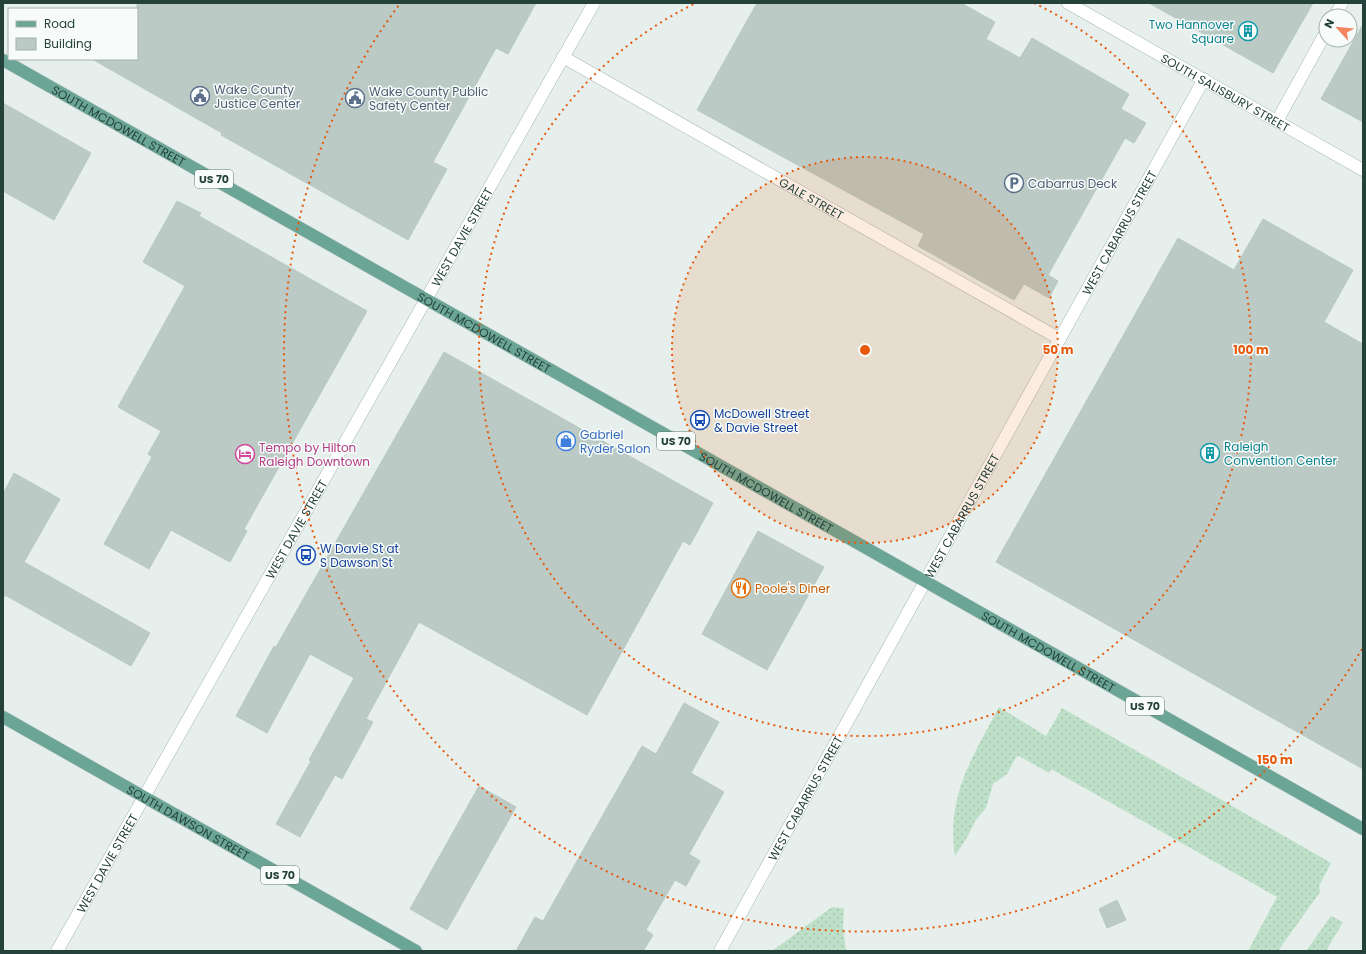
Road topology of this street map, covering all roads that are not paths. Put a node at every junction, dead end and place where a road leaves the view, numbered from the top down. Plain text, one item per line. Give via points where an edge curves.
1 (594, 3) edge
2 (1068, 3) edge
3 (1318, 47) edge
4 (563, 57) junction
5 (3, 60) edge
6 (1204, 79) junction
7 (1277, 121) junction
8 (1363, 170) edge
9 (426, 299) junction
10 (1060, 339) junction
11 (926, 583) junction
12 (3, 717) edge
13 (144, 797) junction
14 (1363, 829) edge
15 (57, 951) edge
16 (416, 951) edge
17 (720, 951) edge

1 - 4 street, WEST DAVIE STREET
2 - 6 street, SOUTH SALISBURY STREET
3 - 7 street
4 - 9 street, WEST DAVIE STREET
4 - 10 street, GALE STREET
5 - 9 main road, SOUTH MCDOWELL STREET / US 70
6 - 7 street, SOUTH SALISBURY STREET
6 - 10 street, WEST CABARRUS STREET
7 - 8 street, SOUTH SALISBURY STREET
9 - 11 main road, SOUTH MCDOWELL STREET / US 70
9 - 13 street, WEST DAVIE STREET
10 - 11 street, WEST CABARRUS STREET
11 - 14 main road, SOUTH MCDOWELL STREET / US 70
11 - 17 street, WEST CABARRUS STREET
12 - 13 main road, SOUTH DAWSON STREET / US 70
13 - 15 street, WEST DAVIE STREET
13 - 16 main road, SOUTH DAWSON STREET / US 70

